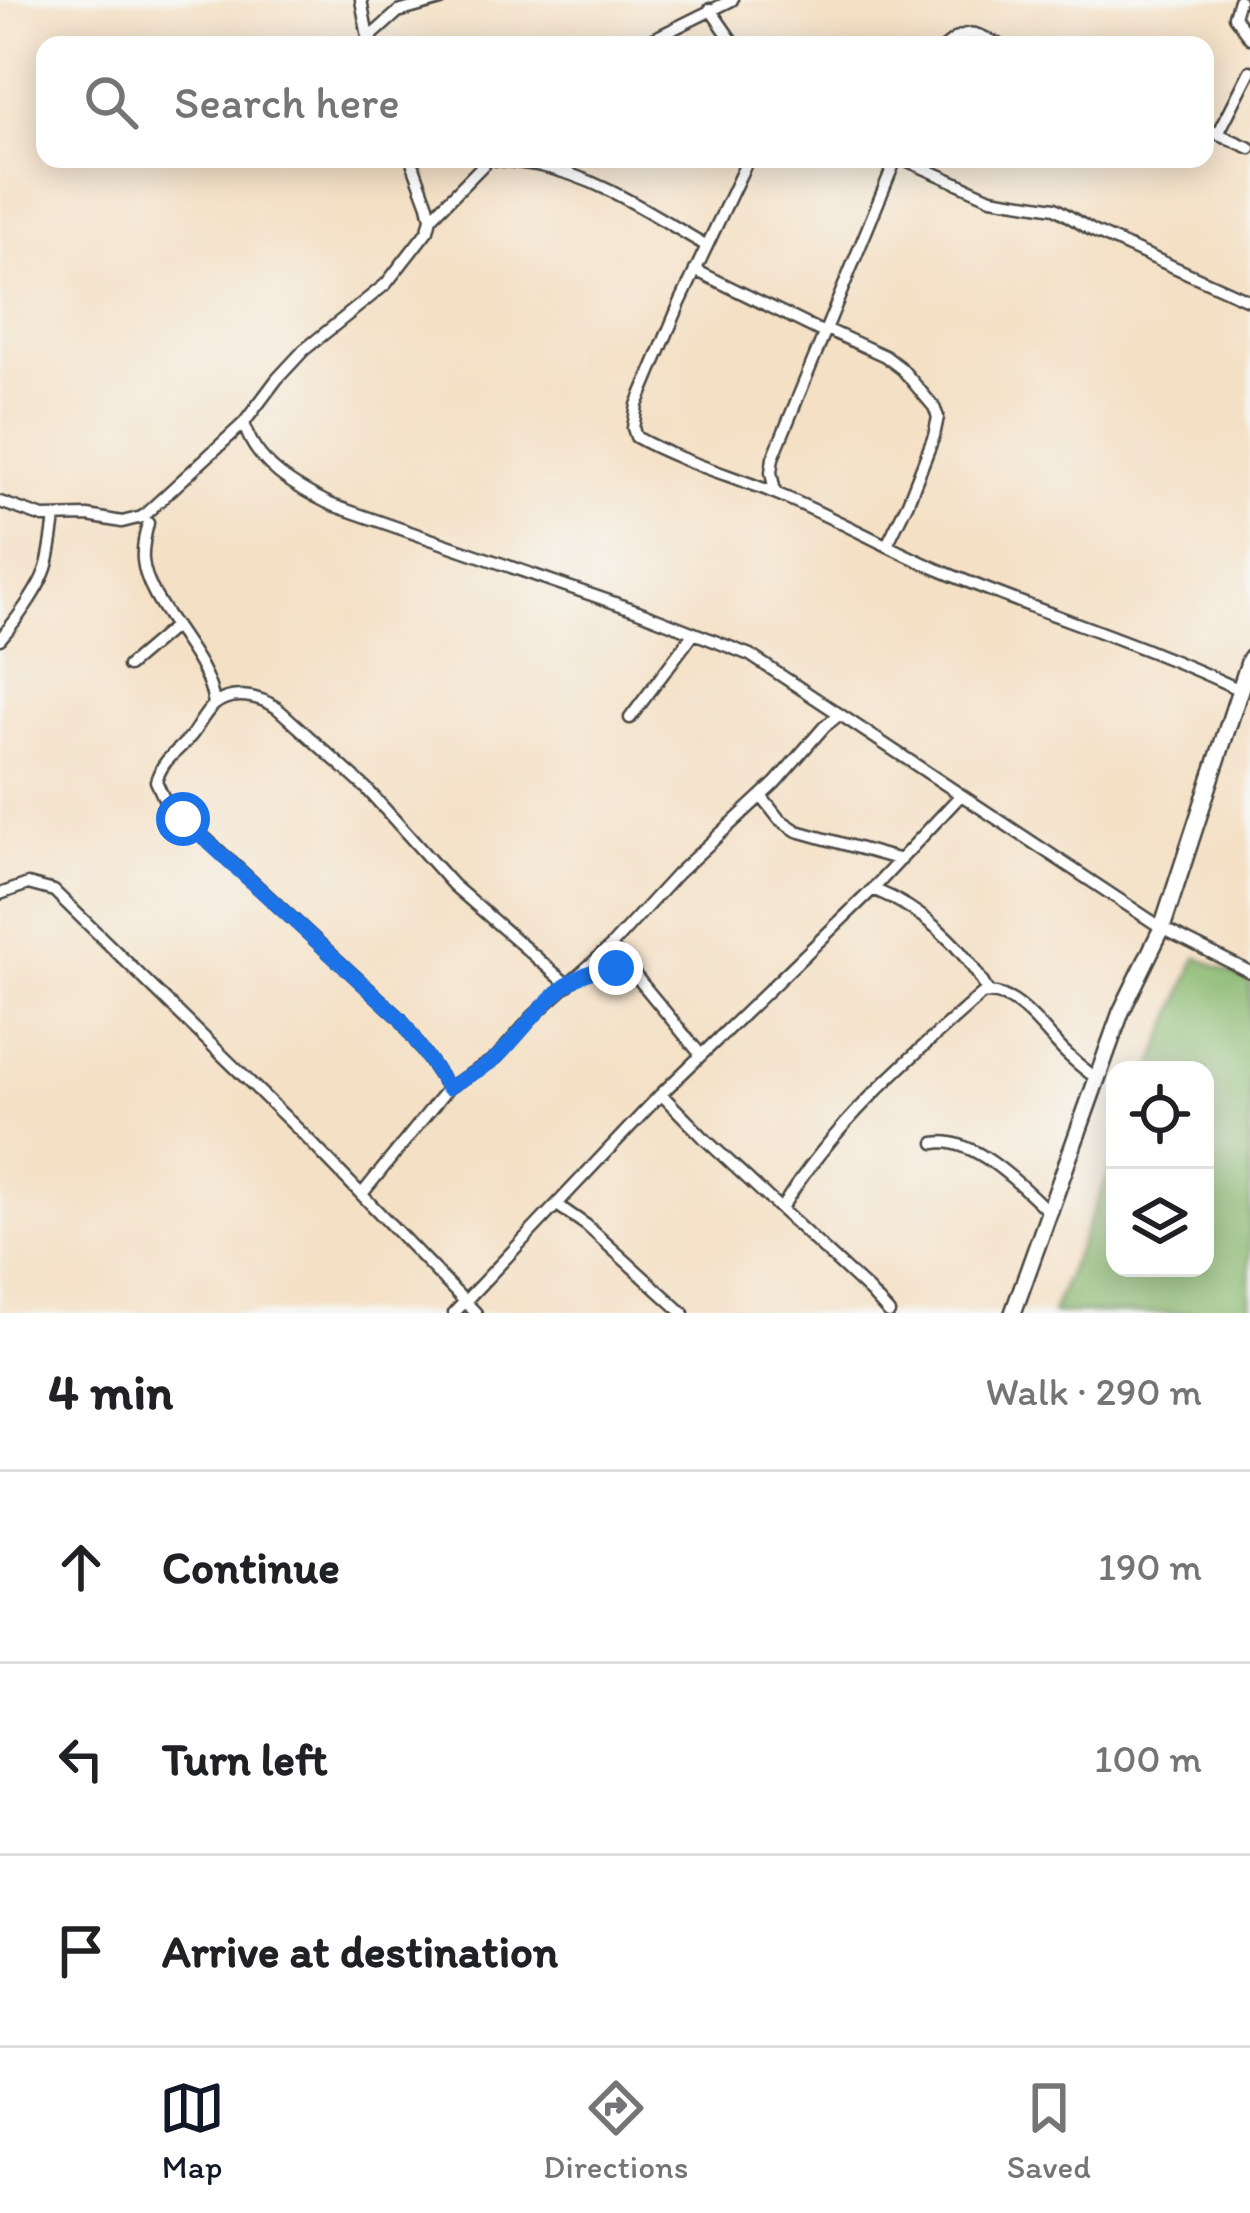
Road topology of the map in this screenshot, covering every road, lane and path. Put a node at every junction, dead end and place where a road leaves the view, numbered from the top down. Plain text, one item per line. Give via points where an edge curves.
1 (361, 0) edge
2 (441, 0) edge
3 (732, 0) edge
4 (1239, 0) edge
5 (710, 9) junction
6 (368, 36) edge
7 (375, 36) edge
8 (658, 36) edge
9 (729, 36) edge
10 (1250, 38) edge
11 (1250, 71) edge
12 (1214, 132) edge
13 (1218, 134) junction
14 (1250, 148) edge
15 (414, 168) edge
16 (480, 168) edge
17 (548, 168) edge
18 (744, 168) edge
19 (895, 168) edge
20 (920, 168) edge
21 (431, 218) junction
22 (707, 245) junction
23 (695, 270) junction
24 (1250, 302) edge
25 (825, 331) junction
26 (244, 423) junction
27 (775, 492) junction
28 (0, 502) edge
29 (55, 517) junction
30 (148, 523) dead end
31 (887, 545) junction
32 (175, 626) junction
33 (693, 634) junction
34 (0, 639) edge
35 (1250, 658) edge
36 (128, 666) dead end
37 (1244, 685) edge
38 (214, 704) junction
39 (839, 715) junction
40 (630, 718) dead end
41 (761, 796) junction
42 (960, 796) junction
43 (901, 860) junction
44 (873, 889) junction
45 (0, 894) edge
46 (1162, 928) junction
47 (611, 946) junction
48 (583, 972) junction
49 (630, 972) junction
50 (1250, 972) edge
51 (568, 985) junction
52 (988, 992) junction
53 (701, 1055) junction
54 (1097, 1079) junction
55 (448, 1088) junction
56 (661, 1094) junction
57 (935, 1143) dead end
58 (362, 1194) junction
59 (557, 1205) junction
60 (781, 1209) junction
61 (1048, 1211) junction
62 (465, 1302) junction
63 (454, 1313) edge
64 (476, 1313) edge
65 (683, 1313) edge
66 (889, 1313) edge
67 (1013, 1313) edge

1 - 6 street
2 - 7 street via 398,12
3 - 5 street
4 - 10 street via 1234,16
5 - 8 street
5 - 9 street
11 - 13 street
12 - 13 street
13 - 14 street
15 - 21 street
16 - 21 street
17 - 22 street via 638,204
18 - 22 street
19 - 25 street
20 - 24 street via 991,198 1055,208
21 - 26 street via 386,284 304,350
22 - 23 street
23 - 25 street
23 - 27 street via 637,405 636,437
25 - 27 street via 773,458
25 - 31 street via 902,369 939,421
26 - 29 street via 142,517
26 - 33 street via 257,452 332,505
27 - 31 street
28 - 29 street
29 - 34 street via 42,577
30 - 32 street via 143,566
31 - 37 street
32 - 36 street
32 - 38 street
33 - 39 street via 750,655
33 - 40 street
35 - 37 street
37 - 46 street
38 - 51 street via 249,695 277,708 366,788 453,885
38 - 55 street via 162,765 157,781 165,801 400,1018
39 - 41 street
39 - 42 street
41 - 43 street via 797,831
41 - 47 street
42 - 43 street
42 - 46 street
43 - 44 street
44 - 52 street via 921,914 967,958
44 - 53 street
45 - 58 street via 28,884 54,891
46 - 50 street
46 - 54 street
47 - 48 street
47 - 49 street
48 - 49 street
48 - 51 street
49 - 53 street
51 - 55 street via 496,1058
52 - 54 street via 1022,1008
52 - 60 street via 868,1098
53 - 56 street
54 - 61 street
55 - 58 street
56 - 59 street
56 - 60 street
57 - 61 street via 954,1142 983,1157
58 - 62 street
59 - 62 street
59 - 65 street
60 - 66 street
61 - 67 street
62 - 63 street
62 - 64 street

